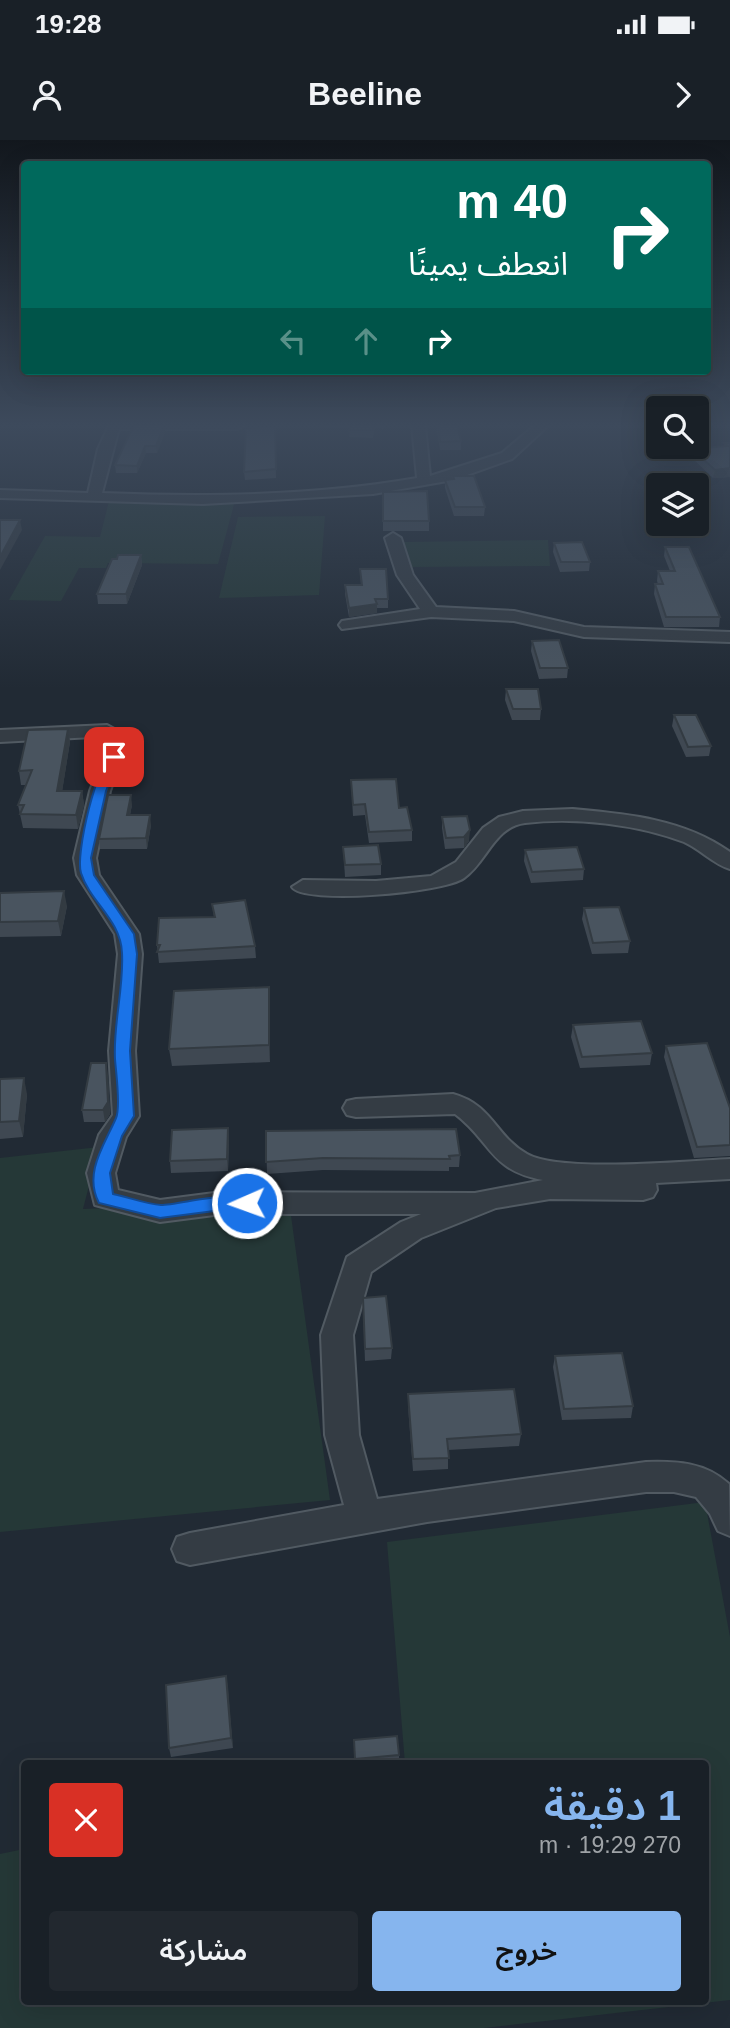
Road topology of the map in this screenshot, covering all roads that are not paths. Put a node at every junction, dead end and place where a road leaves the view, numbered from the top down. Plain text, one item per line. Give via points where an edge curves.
1 (393, 538) dead end
2 (431, 612) junction
3 (348, 625) dead end
4 (730, 637) edge
5 (0, 736) edge
6 (730, 862) edge
7 (303, 887) dead end
8 (356, 1108) dead end
9 (730, 1168) edge
10 (639, 1172) junction
11 (477, 1204) junction
12 (365, 1517) junction
13 (730, 1520) edge
14 (190, 1549) dead end

1 - 2 street via 405,575
2 - 3 street
2 - 4 street via 514,616 584,632
5 - 11 street via 93,731 119,737 100,791 85,858 88,875 127,934 130,954 122,1051 126,1116 101,1173 105,1198 160,1211 222,1203
6 - 7 street via 694,838 674,832 590,817 523,816 504,821 474,858 444,880
8 - 10 street via 453,1103 476,1114 506,1155 520,1163 543,1170
9 - 10 street
10 - 11 street via 643,1190 550,1189
11 - 12 street via 411,1230 358,1265 337,1335 342,1435
12 - 13 street via 676,1476 708,1484 724,1503
12 - 14 street

